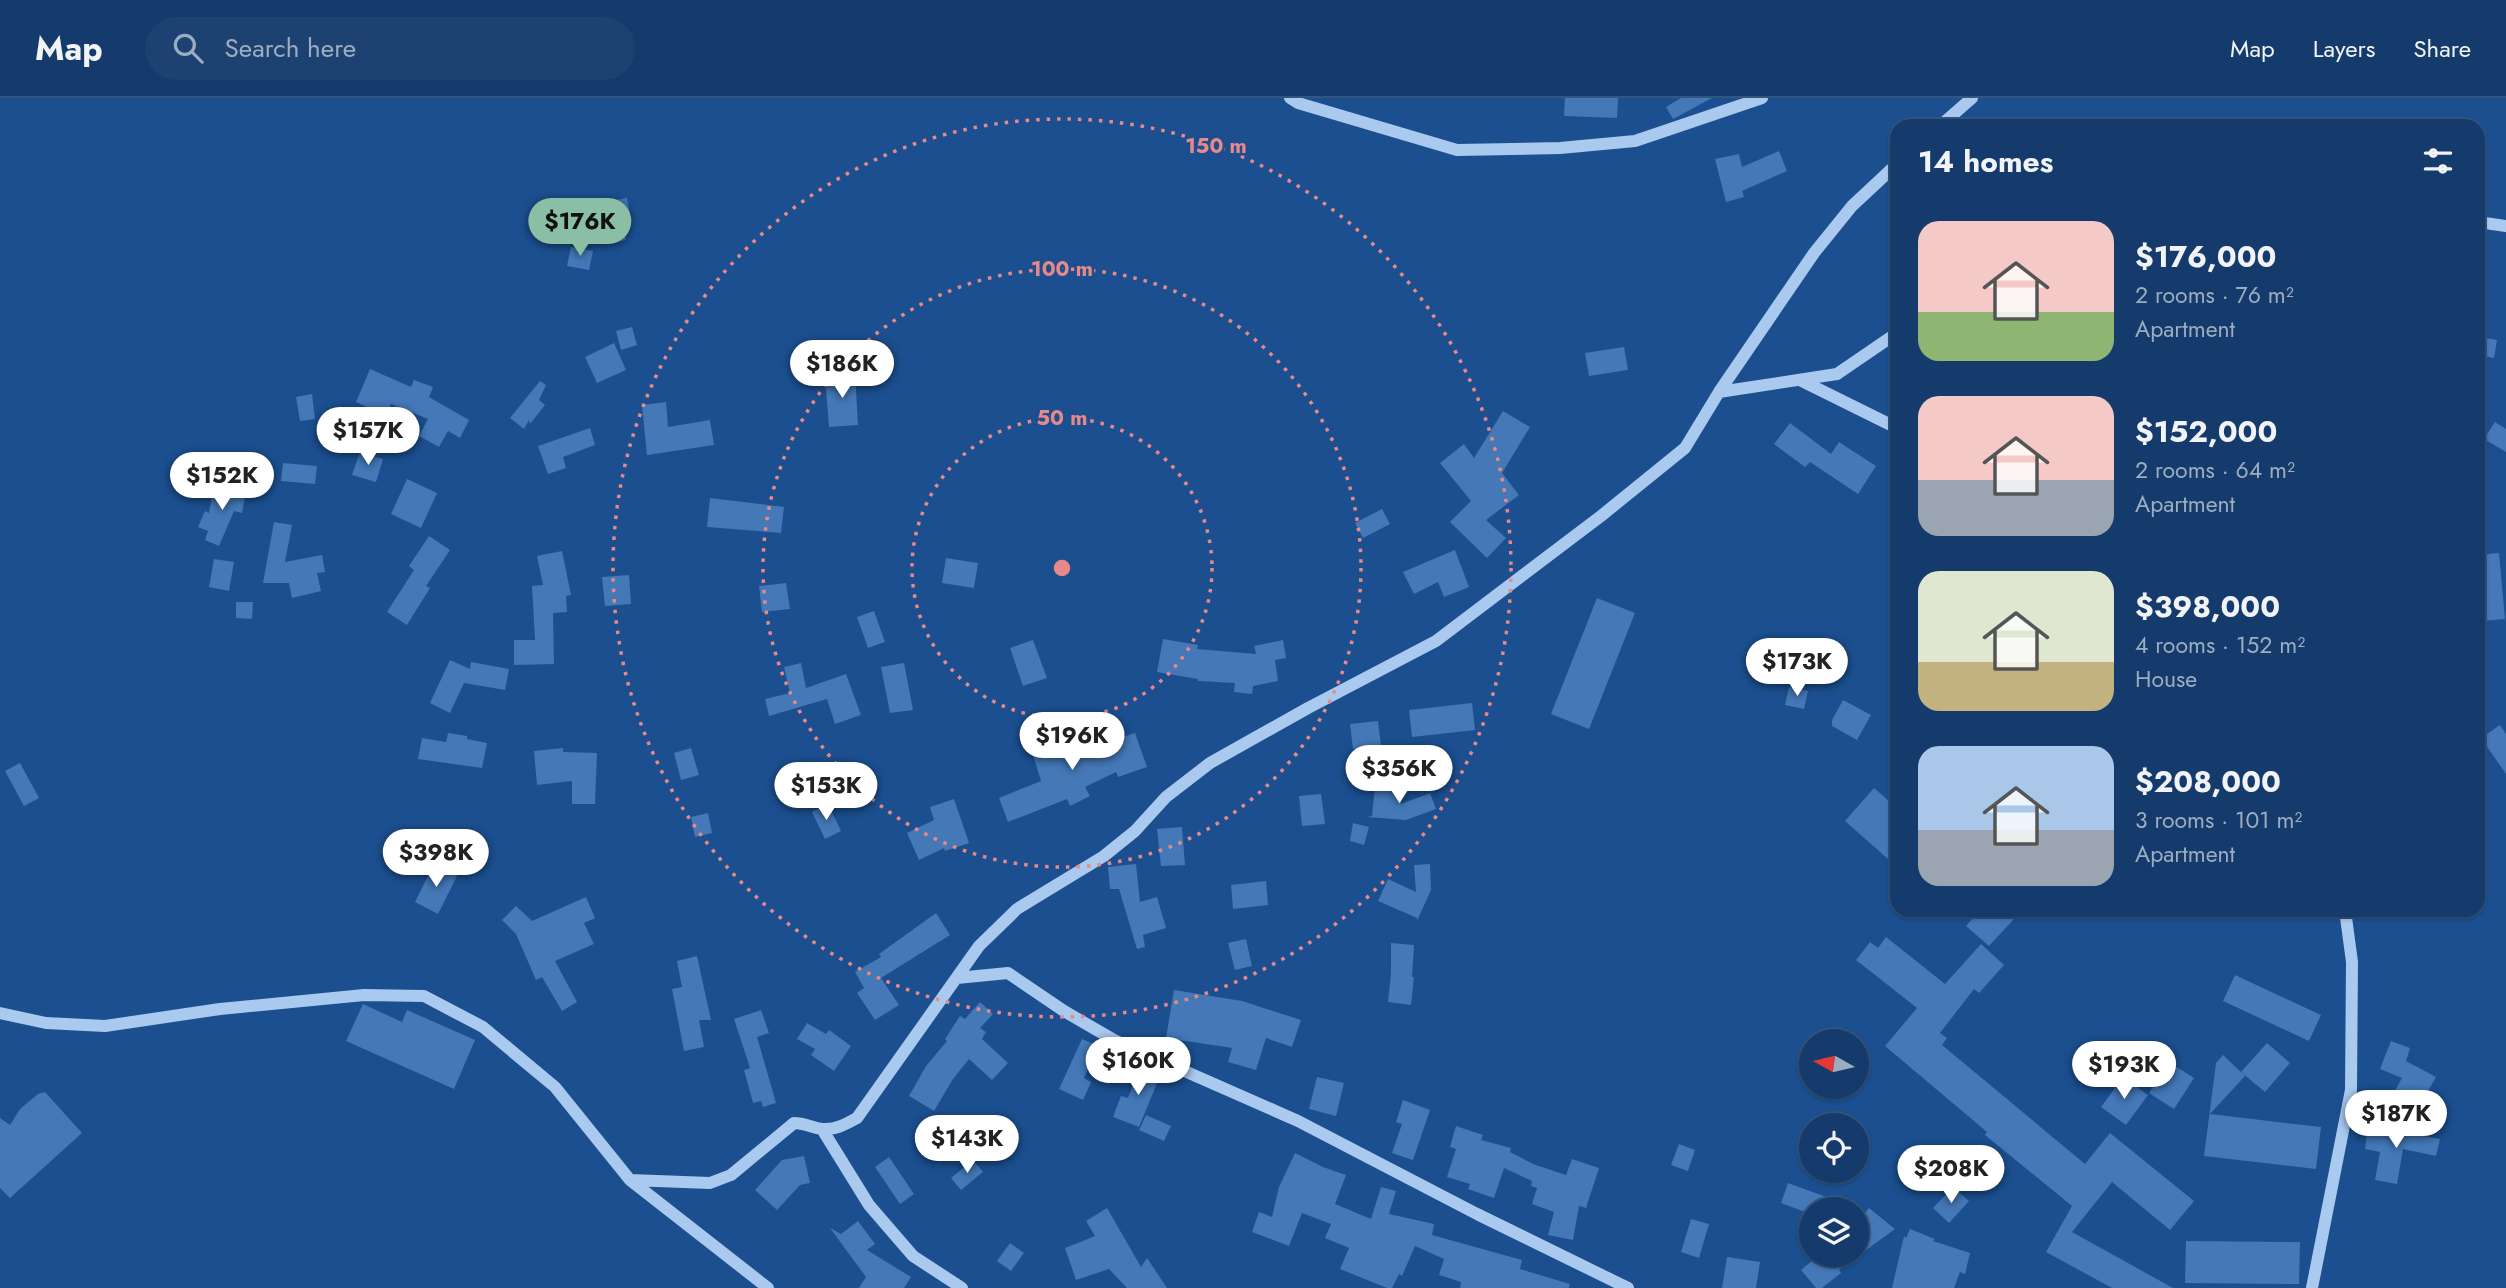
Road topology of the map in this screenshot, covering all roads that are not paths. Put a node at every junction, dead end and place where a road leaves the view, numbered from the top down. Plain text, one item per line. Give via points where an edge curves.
1 (1290, 98) edge
2 (1762, 98) edge
3 (1972, 98) edge
4 (1948, 119) edge
5 (1890, 171) edge
6 (2485, 223) edge
7 (2506, 226) edge
8 (1890, 338) edge
9 (1799, 379) junction
10 (1719, 392) junction
11 (1890, 424) edge
12 (2346, 917) edge
13 (957, 978) junction
14 (0, 1013) edge
15 (822, 1129) junction
16 (630, 1180) junction
17 (768, 1288) edge
18 (962, 1288) edge
19 (1628, 1288) edge
20 (2312, 1288) edge

1 - 2 street via 1457,150 1635,141
3 - 4 street
5 - 10 street via 1852,206 1814,253
6 - 7 street
8 - 9 street via 1837,374
9 - 10 street
9 - 11 street
10 - 13 street via 1685,448 1601,516 1436,641 1210,763 1104,856 1017,909 979,946
12 - 20 street via 2352,962 2351,1090
13 - 15 street via 857,1118
13 - 19 street via 1008,973 1114,1040 1298,1121
14 - 16 street via 46,1023 105,1026 299,1001 424,996 483,1027 555,1087
15 - 16 street via 794,1124 731,1175 710,1183
15 - 18 street via 869,1205 913,1256
16 - 17 street

